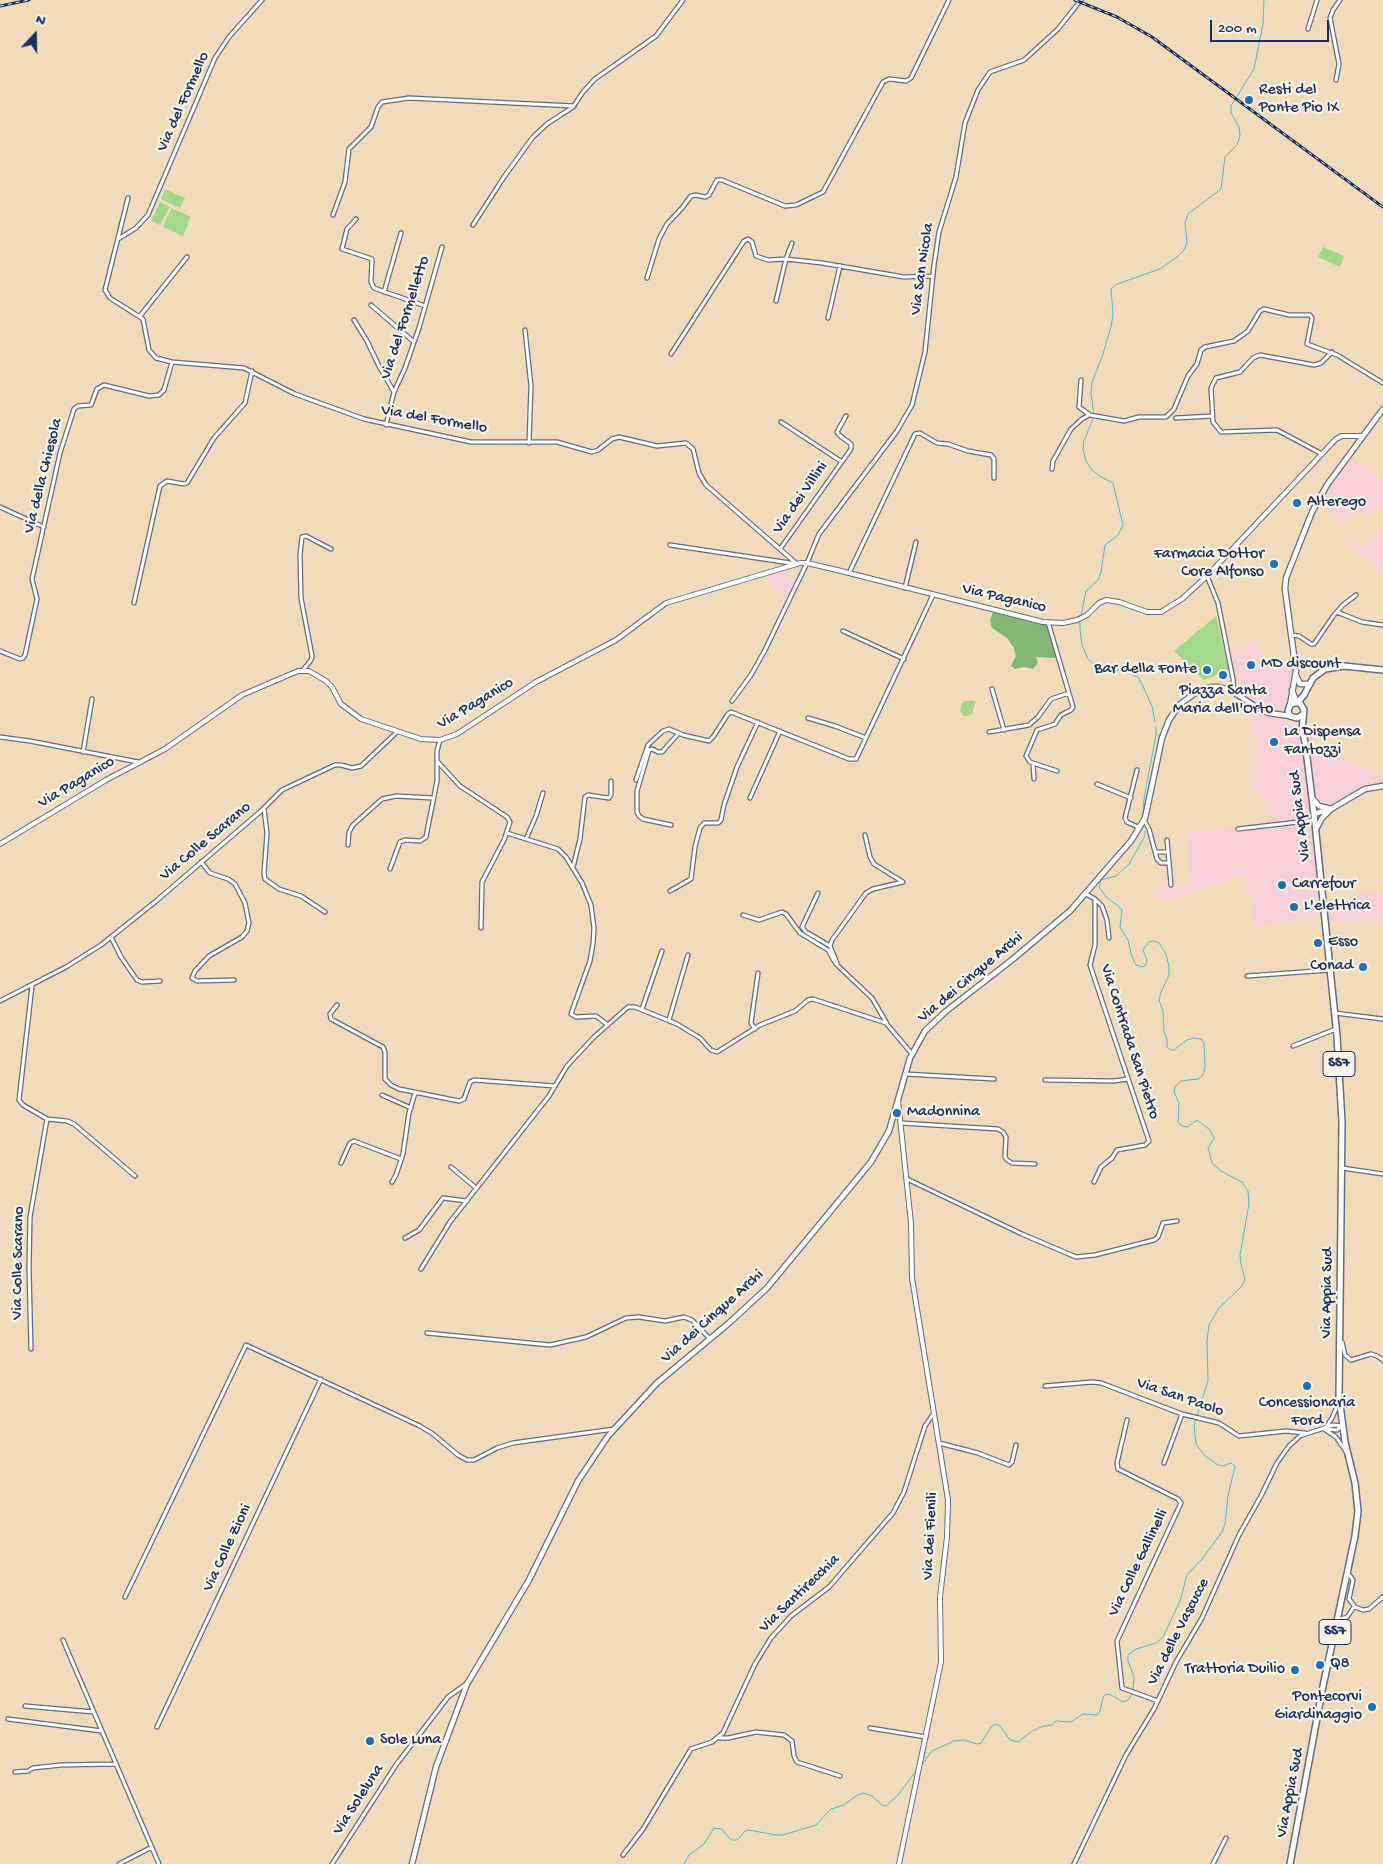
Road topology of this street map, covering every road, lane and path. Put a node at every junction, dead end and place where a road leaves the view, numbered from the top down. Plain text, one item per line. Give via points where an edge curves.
1 (262, 0) edge
2 (684, 0) edge
3 (949, 0) edge
4 (1082, 0) edge
5 (1317, 0) edge
6 (1332, 0) edge
7 (1340, 0) edge
8 (1337, 4) junction
9 (1308, 28) dead end
10 (1336, 80) dead end
11 (574, 106) junction
12 (128, 198) dead end
13 (333, 215) dead end
14 (356, 219) dead end
15 (473, 225) dead end
16 (401, 233) dead end
17 (118, 240) junction
18 (792, 243) dead end
19 (442, 247) dead end
20 (187, 257) dead end
21 (786, 259) junction
22 (840, 266) junction
23 (933, 276) junction
24 (647, 278) dead end
25 (384, 292) junction
26 (776, 301) dead end
27 (371, 305) dead end
28 (425, 306) junction
29 (140, 316) junction
30 (828, 318) dead end
31 (354, 320) dead end
32 (525, 330) dead end
33 (414, 342) junction
34 (1332, 352) junction
35 (671, 354) dead end
36 (172, 362) junction
37 (252, 371) junction
38 (1082, 380) dead end
39 (1383, 383) edge
40 (394, 392) junction
41 (1383, 409) edge
42 (1090, 415) junction
43 (846, 416) dead end
44 (1212, 416) junction
45 (1176, 418) dead end
46 (781, 422) dead end
47 (386, 425) junction
48 (1362, 436) junction
49 (529, 443) junction
50 (1322, 454) junction
51 (842, 462) junction
52 (1052, 469) dead end
53 (994, 478) dead end
54 (0, 507) edge
55 (44, 527) junction
56 (916, 542) dead end
57 (670, 546) dead end
58 (331, 549) dead end
59 (780, 549) junction
60 (808, 563) junction
61 (797, 564) junction
62 (849, 573) junction
63 (1207, 576) junction
64 (905, 588) junction
65 (933, 595) junction
66 (1356, 595) dead end
67 (134, 603) dead end
68 (1336, 612) junction
69 (1048, 622) junction
70 (1383, 625) edge
71 (843, 631) dead end
72 (1291, 635) junction
73 (0, 650) edge
74 (904, 659) junction
75 (303, 670) junction
76 (1383, 670) edge
77 (1296, 675) junction
78 (1308, 684) junction
79 (992, 689) dead end
80 (1292, 690) junction
81 (1234, 692) junction
82 (1306, 692) junction
83 (1069, 693) junction
84 (92, 699) dead end
85 (732, 702) dead end
86 (1297, 702) junction
87 (1289, 707) junction
88 (1303, 708) junction
89 (1273, 714) junction
90 (1302, 716) junction
91 (1292, 717) junction
92 (808, 718) dead end
93 (758, 722) junction
94 (1302, 729) junction
95 (1004, 730) junction
96 (780, 731) junction
97 (397, 732) junction
98 (989, 732) dead end
99 (678, 734) junction
100 (0, 737) edge
101 (866, 738) junction
102 (440, 740) junction
103 (83, 752) junction
104 (437, 761) junction
105 (138, 762) junction
106 (1033, 763) junction
107 (1138, 770) dead end
108 (1057, 772) dead end
109 (1034, 779) dead end
110 (611, 780) dead end
111 (636, 780) dead end
112 (1097, 784) dead end
113 (1383, 786) edge
114 (543, 793) dead end
115 (433, 798) junction
116 (750, 798) dead end
117 (1131, 798) junction
118 (1312, 798) junction
119 (264, 809) junction
120 (1331, 809) junction
121 (1314, 814) junction
122 (1144, 820) junction
123 (1314, 820) junction
124 (671, 825) dead end
125 (1140, 828) junction
126 (1238, 829) dead end
127 (1316, 830) junction
128 (507, 833) junction
129 (865, 835) dead end
130 (526, 839) junction
131 (1167, 840) dead end
132 (0, 844) edge
133 (348, 845) dead end
134 (1155, 852) junction
135 (1168, 852) junction
136 (201, 862) junction
137 (1169, 863) junction
138 (572, 868) junction
139 (390, 869) dead end
140 (1171, 885) dead end
141 (670, 891) dead end
142 (818, 893) dead end
143 (1086, 894) junction
144 (1095, 899) junction
145 (325, 912) dead end
146 (743, 916) dead end
147 (481, 928) dead end
148 (111, 937) junction
149 (1109, 938) dead end
150 (830, 946) junction
151 (662, 951) dead end
152 (688, 955) dead end
153 (840, 968) junction
154 (1330, 970) junction
155 (758, 973) dead end
156 (1248, 976) dead end
157 (234, 980) dead end
158 (160, 981) dead end
159 (32, 985) junction
160 (0, 1001) edge
161 (337, 1005) dead end
162 (642, 1009) junction
163 (1335, 1013) junction
164 (1383, 1019) edge
165 (669, 1020) junction
166 (886, 1022) junction
167 (608, 1025) junction
168 (1337, 1028) junction
169 (754, 1029) junction
170 (1293, 1046) dead end
171 (912, 1054) junction
172 (905, 1074) junction
173 (994, 1079) dead end
174 (1128, 1079) junction
175 (1045, 1080) dead end
176 (555, 1086) junction
177 (414, 1093) junction
178 (382, 1095) dead end
179 (898, 1099) junction
180 (411, 1108) junction
181 (47, 1119) junction
182 (901, 1123) junction
183 (401, 1159) junction
184 (341, 1163) dead end
185 (1035, 1164) dead end
186 (451, 1167) dead end
187 (1342, 1168) junction
188 (1383, 1174) edge
189 (135, 1176) dead end
190 (907, 1179) junction
191 (392, 1182) dead end
192 (1094, 1182) dead end
193 (476, 1188) junction
194 (467, 1201) junction
195 (1178, 1221) dead end
196 (405, 1238) dead end
197 (421, 1268) dead end
198 (1340, 1332) junction
199 (427, 1333) dead end
200 (710, 1339) junction
201 (31, 1349) dead end
202 (1383, 1360) edge
203 (321, 1379) junction
204 (1045, 1386) dead end
205 (1339, 1401) junction
206 (934, 1414) junction
207 (1182, 1414) junction
208 (1127, 1420) dead end
209 (1342, 1426) junction
210 (614, 1428) junction
211 (1323, 1429) junction
212 (1306, 1434) junction
213 (939, 1443) junction
214 (1016, 1445) dead end
215 (1347, 1454) junction
216 (1164, 1463) dead end
217 (1348, 1573) junction
218 (1383, 1597) edge
219 (125, 1598) dead end
220 (1354, 1607) junction
221 (1338, 1620) junction
222 (63, 1640) dead end
223 (467, 1684) junction
224 (1158, 1701) junction
225 (25, 1706) dead end
226 (94, 1712) junction
227 (8, 1719) dead end
228 (157, 1727) dead end
229 (870, 1728) dead end
230 (103, 1731) junction
231 (926, 1737) junction
232 (719, 1738) junction
233 (116, 1764) junction
234 (15, 1772) dead end
235 (840, 1776) dead end
236 (1226, 1838) dead end
237 (152, 1847) junction
238 (623, 1855) dead end
239 (120, 1864) edge
240 (159, 1864) edge
241 (332, 1864) edge
242 (412, 1864) edge
243 (899, 1864) edge
244 (1074, 1864) edge
245 (1213, 1864) edge
246 (1290, 1864) edge

1 - 17 street, Via del Formello via 215,58 149,214
2 - 11 street via 660,33 593,81
3 - 24 street via 910,79 903,82 887,79 883,82 822,194 785,206 717,180 708,196 691,196 667,224
4 - 23 street, Via San Nicola via 1058,29 1024,60 990,72 978,90 964,125 956,177 940,229
5 - 9 street
6 - 8 street
7 - 8 street
8 - 10 street via 1330,18 1339,65
11 - 13 street via 409,98 382,102 371,127 349,149 345,183
11 - 15 street via 530,140
12 - 17 street
14 - 25 street via 347,230 342,249 372,260 371,284
16 - 25 street
17 - 29 street via 105,292
18 - 21 street
19 - 28 street, Via del Formelletto
20 - 29 street
21 - 22 street
21 - 26 street
21 - 35 street via 758,258 752,242 745,240
22 - 23 street via 907,278
22 - 30 street
23 - 60 street, Via San Nicola via 925,352 911,407 821,531
25 - 28 street
27 - 33 street
28 - 33 street, Via del Formelletto
29 - 36 street, Via del Formello via 152,354 157,359
31 - 40 street
32 - 49 street via 531,388
33 - 40 street, Via del Formelletto
34 - 39 street
34 - 42 street via 1307,344 1310,315 1263,309 1248,331 1234,340 1201,350 1197,364 1168,416 1122,421
34 - 44 street via 1322,363 1314,365 1263,354 1257,356 1240,372 1220,376 1213,381
36 - 37 street, Via del Formello
36 - 55 street, Via della Chiesola via 159,395 149,396 104,385 97,388 90,406 75,408 61,450
37 - 47 street, Via del Formello via 298,395
37 - 67 street via 245,403 210,443 187,483 167,481 160,486
38 - 42 street via 1079,407
40 - 47 street, Via del Formelletto
41 - 48 main road
42 - 52 street via 1072,428 1052,462
43 - 51 street, Via dei Villini via 837,433 852,448
44 - 45 street
44 - 50 street via 1214,425 1221,432 1277,430
46 - 51 street, Via dei Villini
47 - 49 street, Via del Formello via 471,442
48 - 50 street, Via Paganico via 1340,437
48 - 72 main road via 1324,489 1288,573 1285,589
49 - 59 street, Via del Formello via 559,442 591,452 619,437 657,446 688,444 706,485
50 - 63 street, Via Paganico
51 - 59 street, Via dei Villini
53 - 62 street via 991,455 937,443 915,434
54 - 55 street
55 - 73 street, Via della Chiesola via 32,581 37,599 25,655 20,659
56 - 64 street
57 - 61 street, Via Paganico
58 - 75 street via 302,537 301,598 312,656
59 - 61 street, Via del Formello
60 - 61 street, Via Paganico
60 - 62 street, Via Paganico
60 - 85 street via 761,658
61 - 102 street, Via Paganico via 668,602 616,640 536,682 459,732
62 - 64 street, Via Paganico
63 - 69 street, Via Paganico via 1182,599 1161,612 1147,612 1106,600 1088,615 1074,621
63 - 81 street via 1218,605
64 - 65 street, Via Paganico
65 - 69 street, Via Paganico
65 - 74 street
66 - 68 street
68 - 70 street via 1362,622
68 - 72 street via 1314,646 1299,636
69 - 83 street
71 - 74 street
72 - 77 main road
74 - 101 street
75 - 97 street, Via Paganico via 328,682 339,702 353,714
75 - 105 street, Via Paganico via 245,694 168,747
76 - 78 main road via 1335,666 1322,670
77 - 78 main road via 1302,685
77 - 80 main road
78 - 82 main road, SS7
79 - 95 street
80 - 86 main road
80 - 87 main road
81 - 89 main road, Via dei Cinque Archi
81 - 122 main road, Via dei Cinque Archi via 1220,687 1205,688 1188,697 1174,711 1162,738
82 - 86 main road, SS7
82 - 88 main road, SS7
83 - 95 street via 1050,700 1031,724
83 - 106 street via 1072,709 1034,736 1026,756
84 - 103 street
86 - 87 main road, SS7
86 - 88 main road
87 - 89 main road
87 - 91 main road, SS7
88 - 90 main road, SS7
89 - 91 main road, Via dei Cinque Archi
90 - 91 main road
90 - 94 main road, Via Appia Sud / SS7
91 - 94 main road, SS7
92 - 101 street
93 - 96 street
93 - 99 street via 730,712 708,741
93 - 141 street via 737,767 721,820 701,827 691,879
94 - 118 main road, Via Appia Sud / SS7
95 - 98 street
96 - 101 street via 853,760
96 - 116 street
97 - 102 street, Via Paganico via 426,740
97 - 119 street, Via Colle Scarano via 361,766 334,766 285,788
99 - 111 street via 666,729 650,742
99 - 124 street via 662,752 649,750 637,791 640,817
100 - 103 street
102 - 104 street
103 - 105 street
104 - 115 street via 438,778
104 - 128 street via 462,787 509,819
105 - 132 street, Via Paganico
106 - 108 street
106 - 109 street
107 - 117 street
110 - 138 street via 609,798 585,797 580,839
112 - 117 street
113 - 120 main road via 1363,790
114 - 130 street
115 - 133 street via 384,798 354,824 349,832
115 - 139 street via 426,837 420,841 400,842
117 - 125 street via 1125,820
118 - 120 main road via 1319,806
118 - 121 main road, Via Appia Sud / SS7
119 - 136 street, Via Colle Scarano
119 - 145 street via 267,833 265,879
120 - 121 main road
120 - 127 main road
121 - 123 main road, Via Appia Sud / SS7
122 - 125 main road, Via dei Cinque Archi
122 - 134 street
123 - 126 street
123 - 127 main road, Via Appia Sud / SS7
125 - 143 main road, Via dei Cinque Archi
127 - 154 main road, Via Appia Sud / SS7
128 - 130 street
128 - 147 street via 482,882
129 - 150 street via 874,864 903,882 866,894
130 - 138 street via 558,849
131 - 135 street
134 - 135 street
134 - 137 street via 1159,862
135 - 137 street
136 - 148 street, Via Colle Scarano
136 - 157 street via 210,873 235,884 245,901 249,922 242,937 214,952 192,978 197,981
137 - 140 street
138 - 167 street via 588,895 594,933 590,961 571,1014 576,1017 596,1016
142 - 150 street via 802,927
143 - 144 street
143 - 171 main road, Via dei Cinque Archi via 1058,922 938,1018 923,1034
144 - 149 street via 1102,906
144 - 174 street, Via Contrada San Pietro via 1095,947 1090,965
146 - 153 street via 758,920 785,913 800,933 828,950
148 - 158 street via 120,957 137,980
148 - 159 street, Via Colle Scarano via 76,962
150 - 153 street
151 - 162 street
152 - 165 street
153 - 166 street via 868,994
154 - 156 street
154 - 163 main road, Via Appia Sud / SS7
155 - 169 street via 751,1023
159 - 160 street, Via Colle Scarano
159 - 181 street via 19,1100
161 - 177 street via 330,1014 331,1019 383,1048 386,1081
162 - 165 street
162 - 167 street via 629,1006
163 - 164 street
163 - 168 main road, Via Appia Sud / SS7
165 - 169 street via 700,1038 714,1052
166 - 169 street via 810,999 796,1011
166 - 171 street
167 - 176 street via 570,1063
168 - 170 street
168 - 187 main road, Via Appia Sud / SS7
171 - 172 main road, Via dei Cinque Archi
172 - 173 street
172 - 179 main road, Via dei Cinque Archi
174 - 175 street
174 - 192 street, Via Contrada San Pietro via 1148,1143 1117,1150
176 - 177 street via 475,1080 470,1082 460,1101
176 - 193 street
177 - 180 street
178 - 180 street
179 - 182 street, Via dei Fienili
179 - 200 main road, Via dei Cinque Archi via 888,1133 872,1162 770,1285
180 - 183 street
181 - 189 street via 74,1124
181 - 201 street, Via Colle Scarano via 30,1216
182 - 185 street via 996,1129 1006,1135 1007,1160
182 - 190 street, Via dei Fienili
183 - 184 street via 354,1141
183 - 191 street
186 - 193 street
187 - 188 street
187 - 198 main road, Via Appia Sud / SS7
190 - 195 street via 1076,1257 1095,1256 1154,1240 1163,1223
190 - 206 street, Via dei Fienili via 912,1275
193 - 194 street
194 - 196 street via 443,1198 419,1230
194 - 197 street
198 - 202 street via 1344,1353 1350,1359 1370,1354
198 - 205 main road, Via Appia Sud / SS7
199 - 200 street via 550,1345 586,1337 628,1317 665,1321 684,1317 692,1320
200 - 210 main road, Via dei Cinque Archi via 660,1381
203 - 210 street via 424,1428 468,1460 512,1443
203 - 219 street via 250,1345 245,1346
203 - 228 street, Via Colle Zioni
204 - 207 street, Via San Paolo via 1099,1382
205 - 209 main road, Via Appia Sud / SS7
205 - 211 street
206 - 213 street, Via dei Fienili
206 - 232 street, Via Santirecchia via 926,1423 904,1494 893,1513 827,1588 793,1614 771,1638
207 - 212 street, Via San Paolo via 1222,1425 1239,1436 1286,1431
207 - 216 street
208 - 224 street, Via Colle Gallinelli via 1118,1469 1181,1502 1116,1644 1123,1689
209 - 211 street, Via delle Vascucce via 1334,1424
209 - 215 main road, Via Appia Sud / SS7
210 - 223 main road, Via dei Cinque Archi via 578,1482 526,1585
211 - 212 street, Via delle Vascucce
211 - 215 street via 1336,1437
212 - 224 street, Via delle Vascucce via 1292,1444 1277,1463
213 - 214 street via 1009,1465
213 - 231 street, Via dei Fienili via 948,1498 940,1600 942,1658
215 - 217 main road, Via Appia Sud / SS7 via 1358,1508
217 - 220 street via 1354,1580 1349,1599
217 - 221 main road, Via Appia Sud / SS7
218 - 220 street via 1369,1609
220 - 221 street via 1347,1617
221 - 246 main road, Via Appia Sud / SS7
222 - 226 street
223 - 241 street, Via Soleluna via 448,1697 396,1765
223 - 242 main road, Via dei Cinque Archi via 436,1767
224 - 244 street, Via delle Vascucce via 1127,1753
225 - 226 street
226 - 230 street
227 - 230 street
229 - 231 street
230 - 233 street
231 - 243 street, Via dei Fienili
232 - 235 street via 756,1732 784,1735 792,1741 797,1762
232 - 238 street via 691,1749 643,1829
233 - 234 street via 61,1765
233 - 237 street
236 - 245 street
237 - 239 street
237 - 240 street

